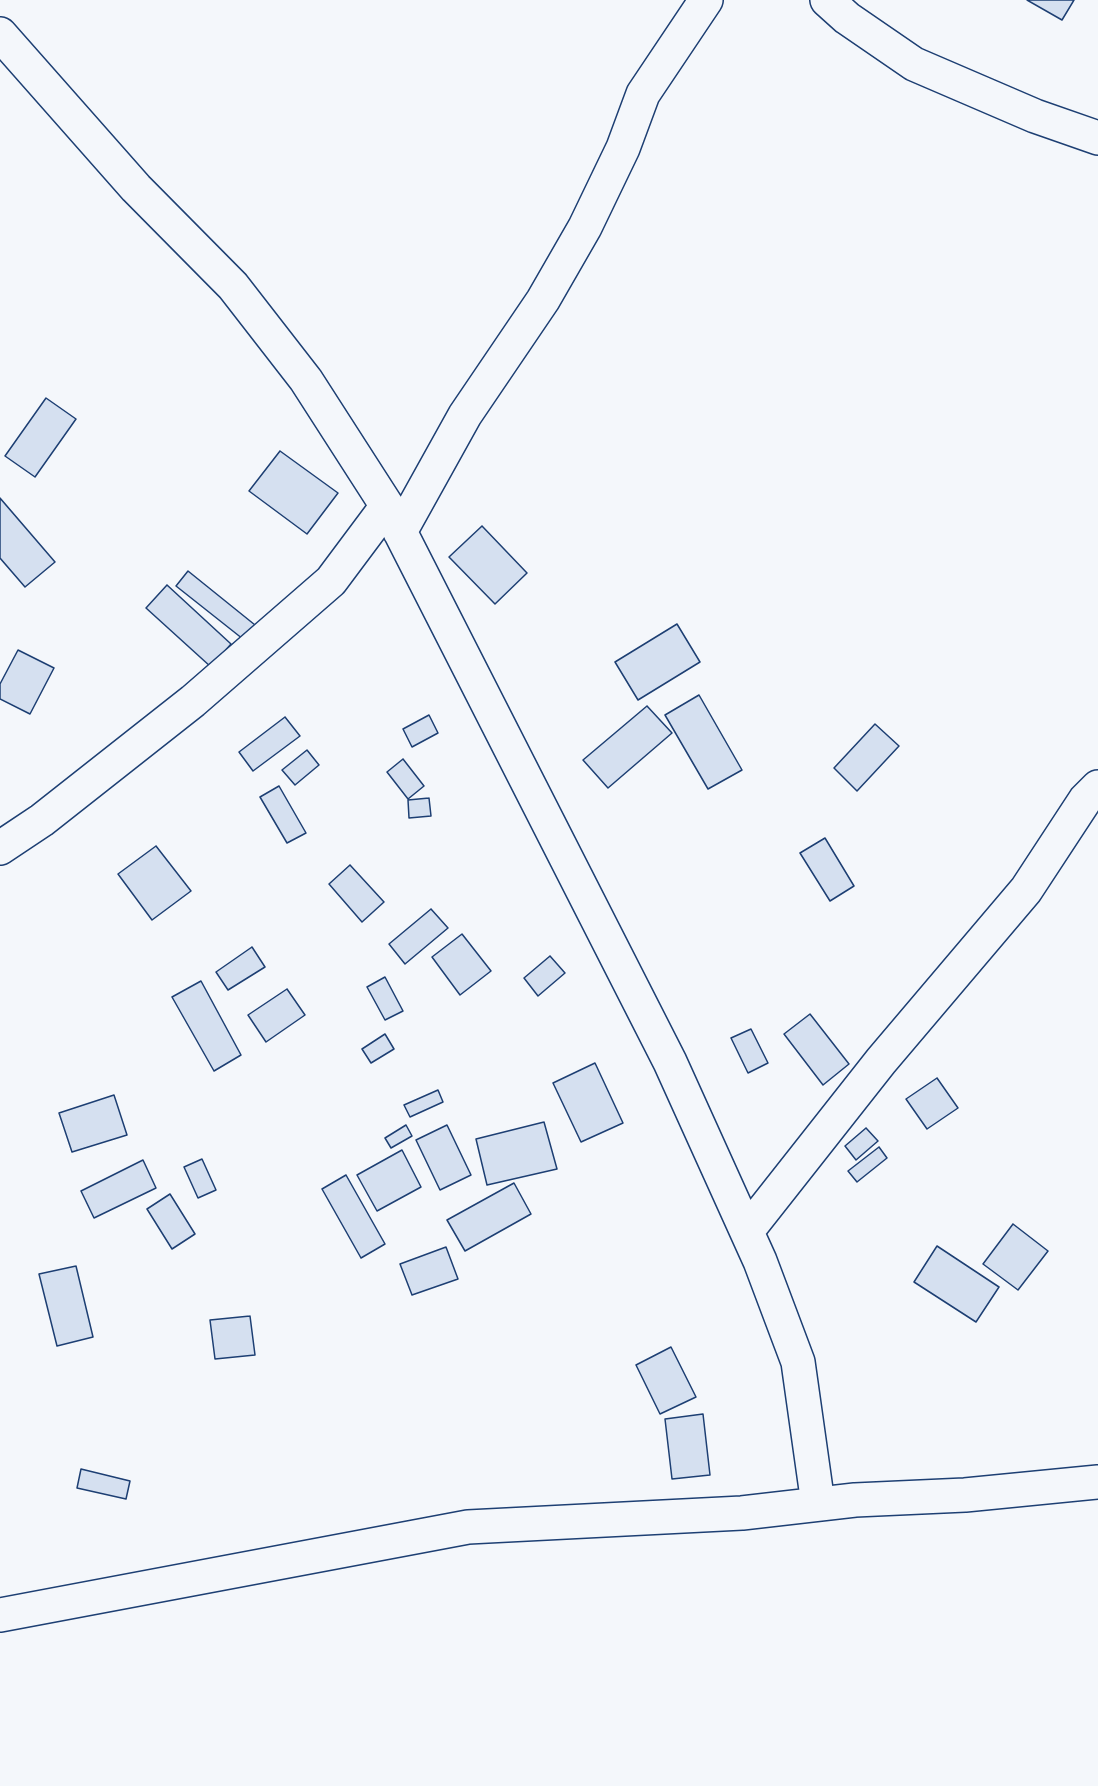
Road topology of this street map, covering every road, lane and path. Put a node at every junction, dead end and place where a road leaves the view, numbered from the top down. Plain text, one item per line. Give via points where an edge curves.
1 (706, 0) edge
2 (827, 0) edge
3 (0, 34) edge
4 (1098, 138) edge
5 (394, 519) junction
6 (1098, 787) edge
7 (0, 848) edge
8 (747, 1231) junction
9 (1096, 1478) edge
10 (818, 1504) junction
11 (0, 1615) edge

1 - 5 street via 643,94 623,148 585,227 543,300
2 - 4 street via 914,64 1035,116
3 - 5 street via 136,188 233,286 306,380
5 - 7 street via 331,581 193,701 42,820
5 - 8 street via 670,1062
6 - 8 street via 1085,800 1026,890 881,1061
8 - 10 street via 798,1362
9 - 10 street via 965,1495
10 - 11 street via 742,1513 468,1527

